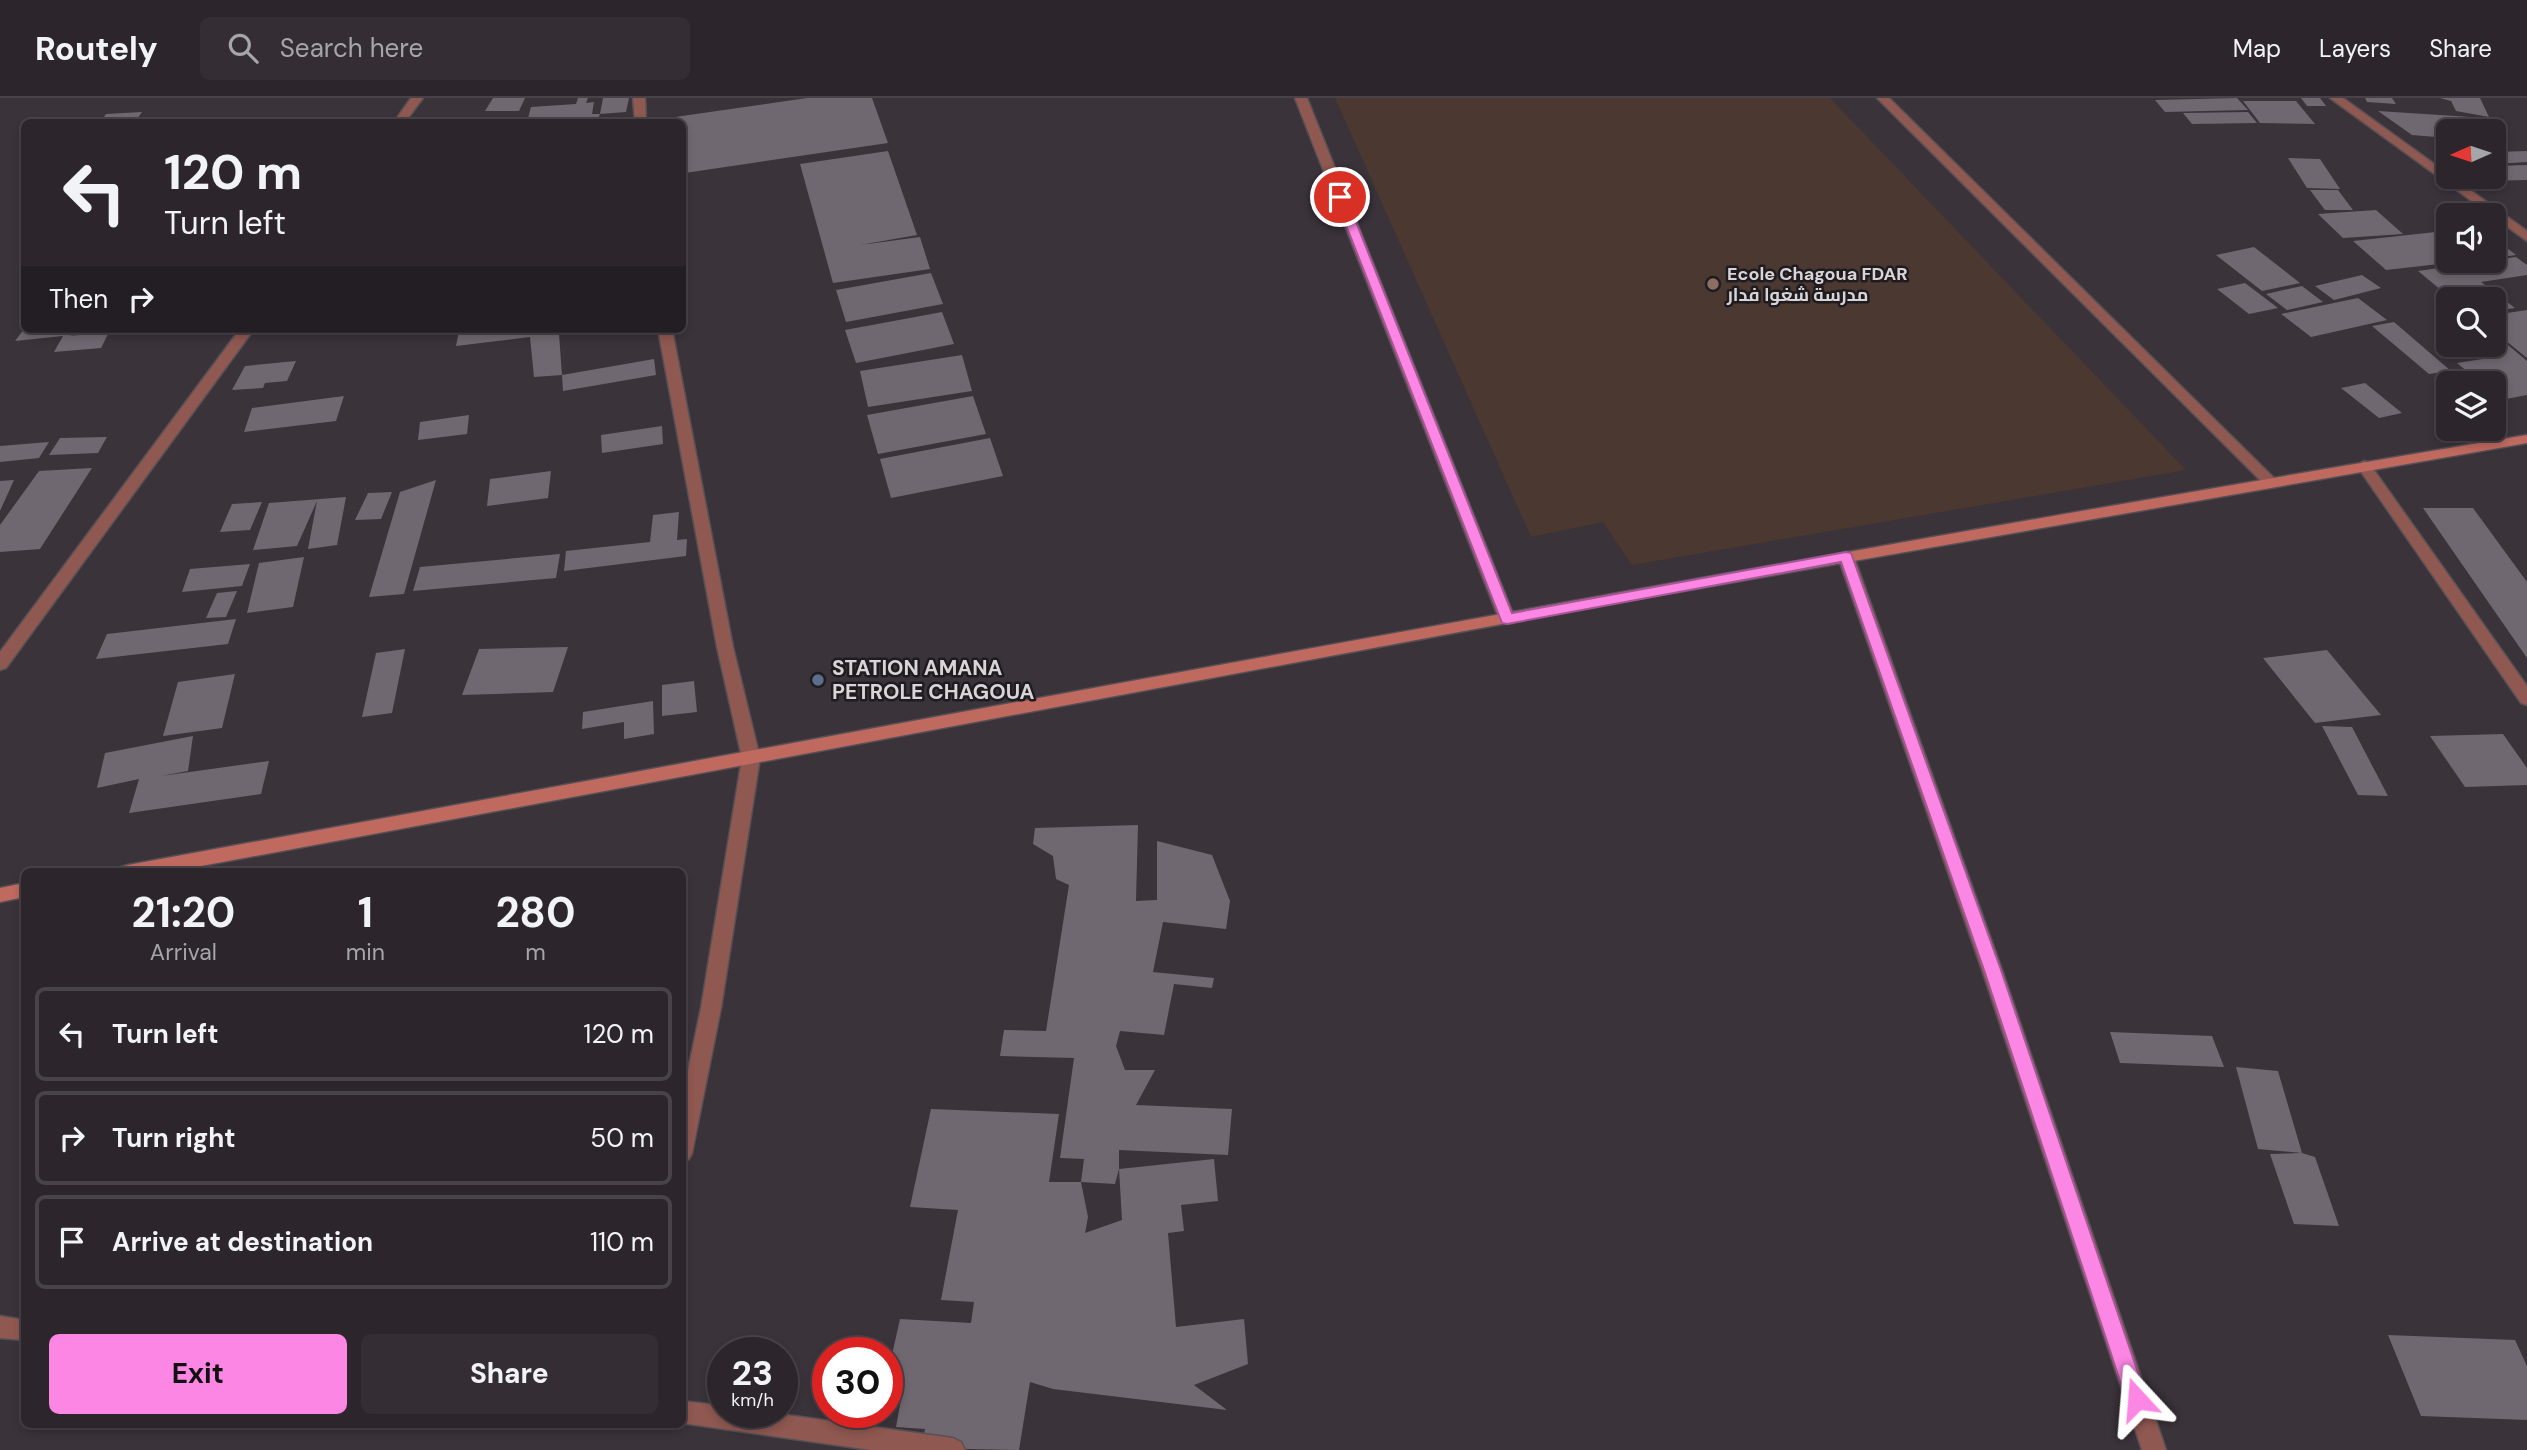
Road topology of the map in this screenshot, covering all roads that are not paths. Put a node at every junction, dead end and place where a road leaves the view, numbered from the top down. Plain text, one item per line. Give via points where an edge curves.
1 (417, 98) edge
2 (639, 98) edge
3 (1301, 98) edge
4 (1883, 98) edge
5 (2336, 98) edge
6 (401, 119) edge
7 (640, 119) edge
8 (2527, 237) edge
9 (244, 333) edge
10 (666, 333) edge
11 (2527, 439) edge
12 (2364, 466) junction
13 (2269, 481) junction
14 (1846, 557) junction
15 (1507, 619) junction
16 (0, 664) edge
17 (2527, 699) edge
18 (751, 758) junction
19 (150, 868) edge
20 (21, 891) edge
21 (0, 895) edge
22 (686, 1132) edge
23 (0, 1327) edge
24 (21, 1330) edge
25 (686, 1413) edge
26 (953, 1450) edge
27 (2154, 1450) edge

1 - 6 street
2 - 7 street
3 - 15 street
4 - 13 street
5 - 8 street
9 - 16 street
10 - 18 street via 724,647
11 - 12 street
12 - 13 street
12 - 17 street
13 - 14 street
14 - 15 street
14 - 27 street
15 - 18 street
18 - 19 street
18 - 22 street
20 - 21 street
23 - 24 street
25 - 26 street

